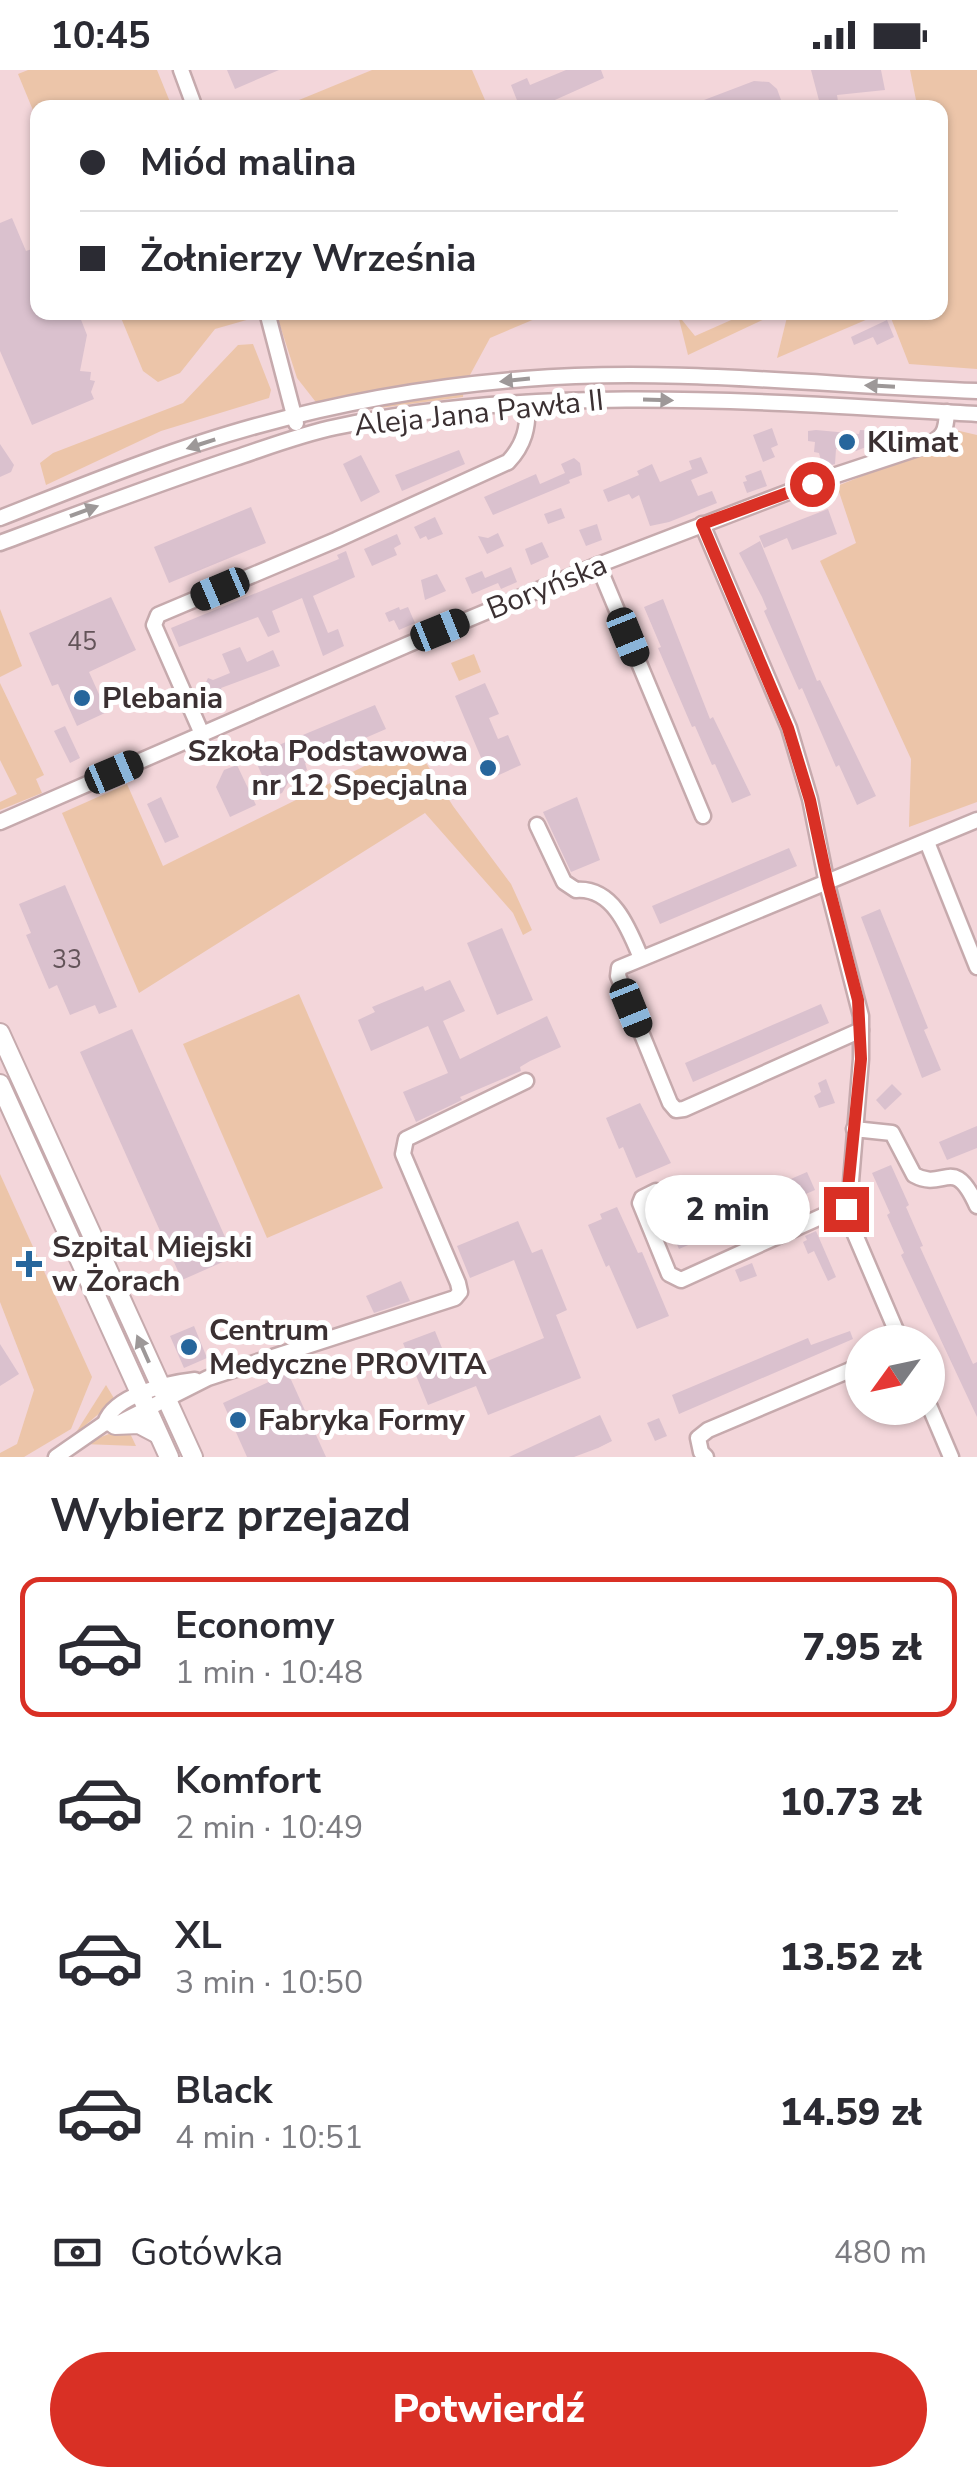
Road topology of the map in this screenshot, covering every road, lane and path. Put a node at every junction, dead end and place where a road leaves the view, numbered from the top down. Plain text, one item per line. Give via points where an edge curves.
1 (181, 70) edge
2 (193, 100) edge
3 (269, 320) edge
4 (977, 392) edge
5 (527, 403) junction
6 (947, 412) junction
7 (977, 414) edge
8 (295, 417) junction
9 (300, 436) junction
10 (0, 518) edge
11 (702, 524) junction
12 (0, 542) edge
13 (598, 566) junction
14 (202, 734) junction
15 (702, 816) dead end
16 (977, 820) edge
17 (0, 822) edge
18 (538, 825) dead end
19 (926, 842) junction
20 (828, 884) junction
21 (641, 958) junction
22 (977, 967) edge
23 (861, 1030) junction
24 (0, 1032) edge
25 (526, 1081) dead end
26 (0, 1084) edge
27 (854, 1130) junction
28 (656, 1191) dead end
29 (847, 1205) junction
30 (977, 1206) edge
31 (895, 1325) edge
32 (845, 1373) edge
33 (163, 1393) junction
34 (143, 1402) junction
35 (110, 1424) junction
36 (937, 1425) edge
37 (158, 1434) junction
38 (56, 1457) edge
39 (169, 1457) edge
40 (193, 1457) edge
41 (706, 1457) edge
42 (951, 1457) edge

1 - 2 street
3 - 8 street
4 -> 8 street, Aleja Jana Pawła II via 685,376 524,379
5 -> 6 street, Aleja Jana Pawła II via 597,398
5 - 9 street, Aleja Jana Pawła II
5 - 14 street via 521,448 508,462 158,615 154,625
6 - 7 street, Aleja Jana Pawła II
6 - 11 street, Boryńska via 946,432 927,444
8 - 9 street
8 -> 10 street, Aleja Jana Pawła II via 133,466
12 -> 9 street, Aleja Jana Pawła II
11 - 13 street, Boryńska
11 - 20 street via 788,728
13 - 14 street, Boryńska
13 - 15 street
14 - 17 street, Boryńska
16 - 19 street
18 - 21 street via 564,882 600,893 623,919
19 - 20 street
19 - 22 street
20 - 21 street
20 - 23 street
21 - 23 street via 619,968 618,976 676,1110
23 - 27 street
33 -> 24 main road
25 - 33 street via 403,1144 458,1283 455,1298
26 - 34 main road
27 - 29 street
27 - 30 street via 892,1132 914,1175 956,1177
28 - 29 street via 640,1203 669,1274 681,1280
29 - 31 street
32 - 41 street via 708,1430 698,1438
33 - 34 street
33 - 40 main road
34 - 35 street
34 - 37 main road
35 - 37 main road via 134,1422
35 - 38 street
36 - 42 street
37 - 39 main road

